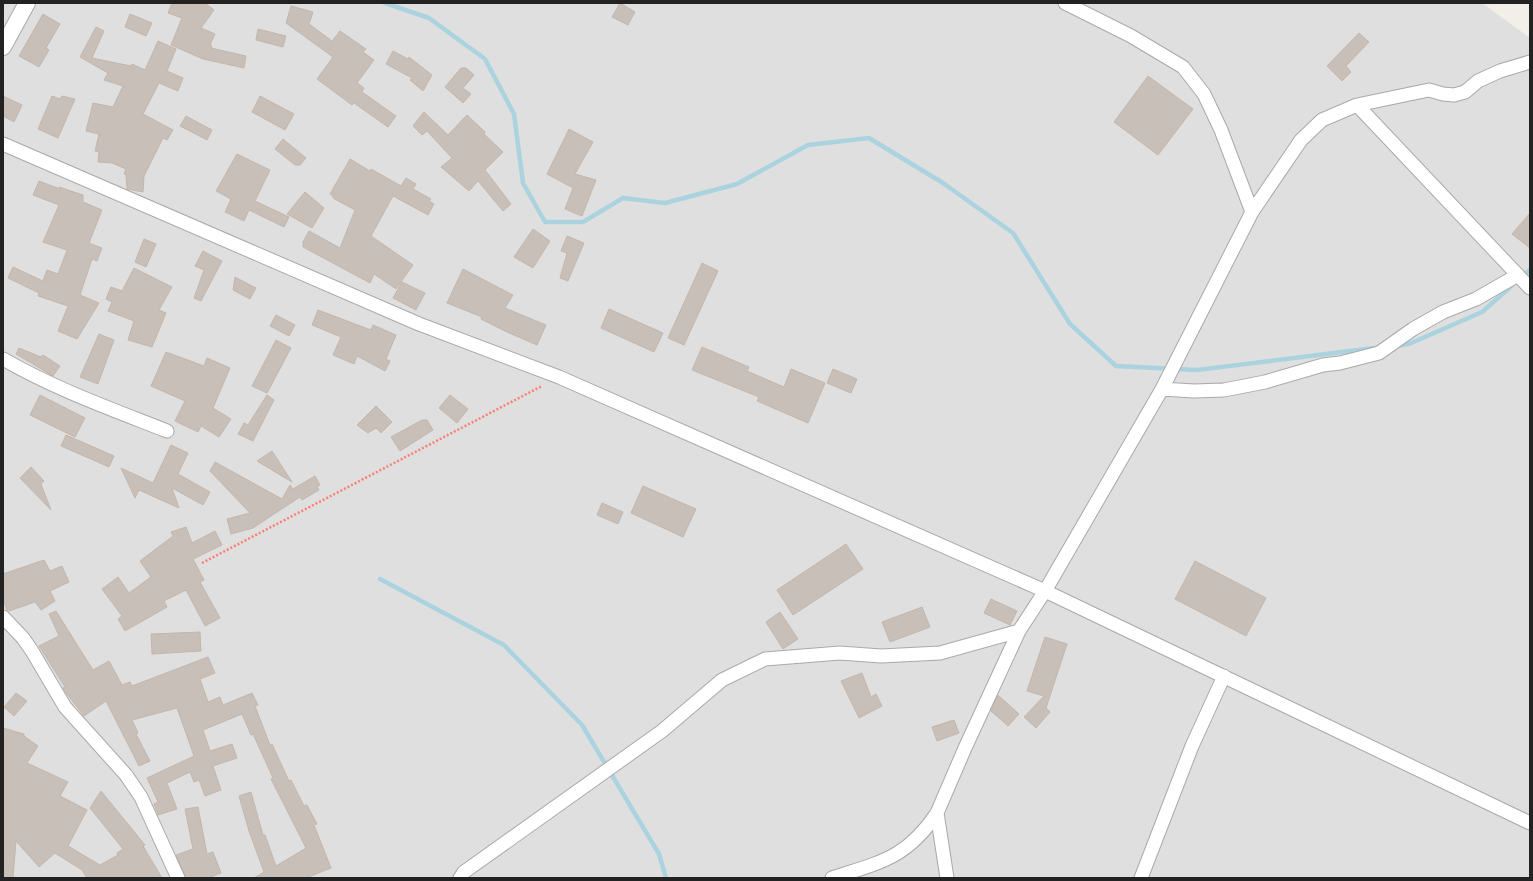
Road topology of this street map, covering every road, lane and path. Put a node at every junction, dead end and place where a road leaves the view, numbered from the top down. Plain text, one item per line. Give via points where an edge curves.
1 (27, 3) edge
2 (1065, 3) edge
3 (3, 47) edge
4 (1530, 62) edge
5 (1357, 105) junction
6 (3, 144) edge
7 (1252, 212) junction
8 (1518, 275) junction
9 (1530, 288) edge
10 (3, 359) edge
11 (558, 377) junction
12 (1162, 389) junction
13 (167, 431) dead end
14 (202, 563) dead end
15 (1045, 591) junction
16 (3, 617) edge
17 (1019, 631) junction
18 (1224, 676) junction
19 (937, 813) junction
20 (1530, 823) edge
21 (178, 878) edge
22 (460, 878) edge
23 (832, 878) edge
24 (947, 878) edge
25 (1141, 878) edge

1 - 3 street
2 - 7 street via 1132,36 1183,67 1204,94 1221,130
4 - 5 street via 1478,81 1465,92 1444,94 1429,90
5 - 7 street via 1322,120 1301,140
5 - 8 street
6 - 11 street via 419,324
7 - 12 street
8 - 9 street
8 - 12 street via 1476,299 1443,312 1379,353 1224,390
10 - 13 street via 81,398
11 - 14 path
11 - 15 street
12 - 15 street
15 - 17 street
15 - 18 street
16 - 21 street via 32,651 65,707 126,775 141,797
17 - 19 street
17 - 22 street via 940,653 881,656 840,653 765,659 722,680 662,731 464,872
18 - 20 street
18 - 25 street via 1192,746
19 - 23 street via 924,832 905,849 879,863
19 - 24 street

